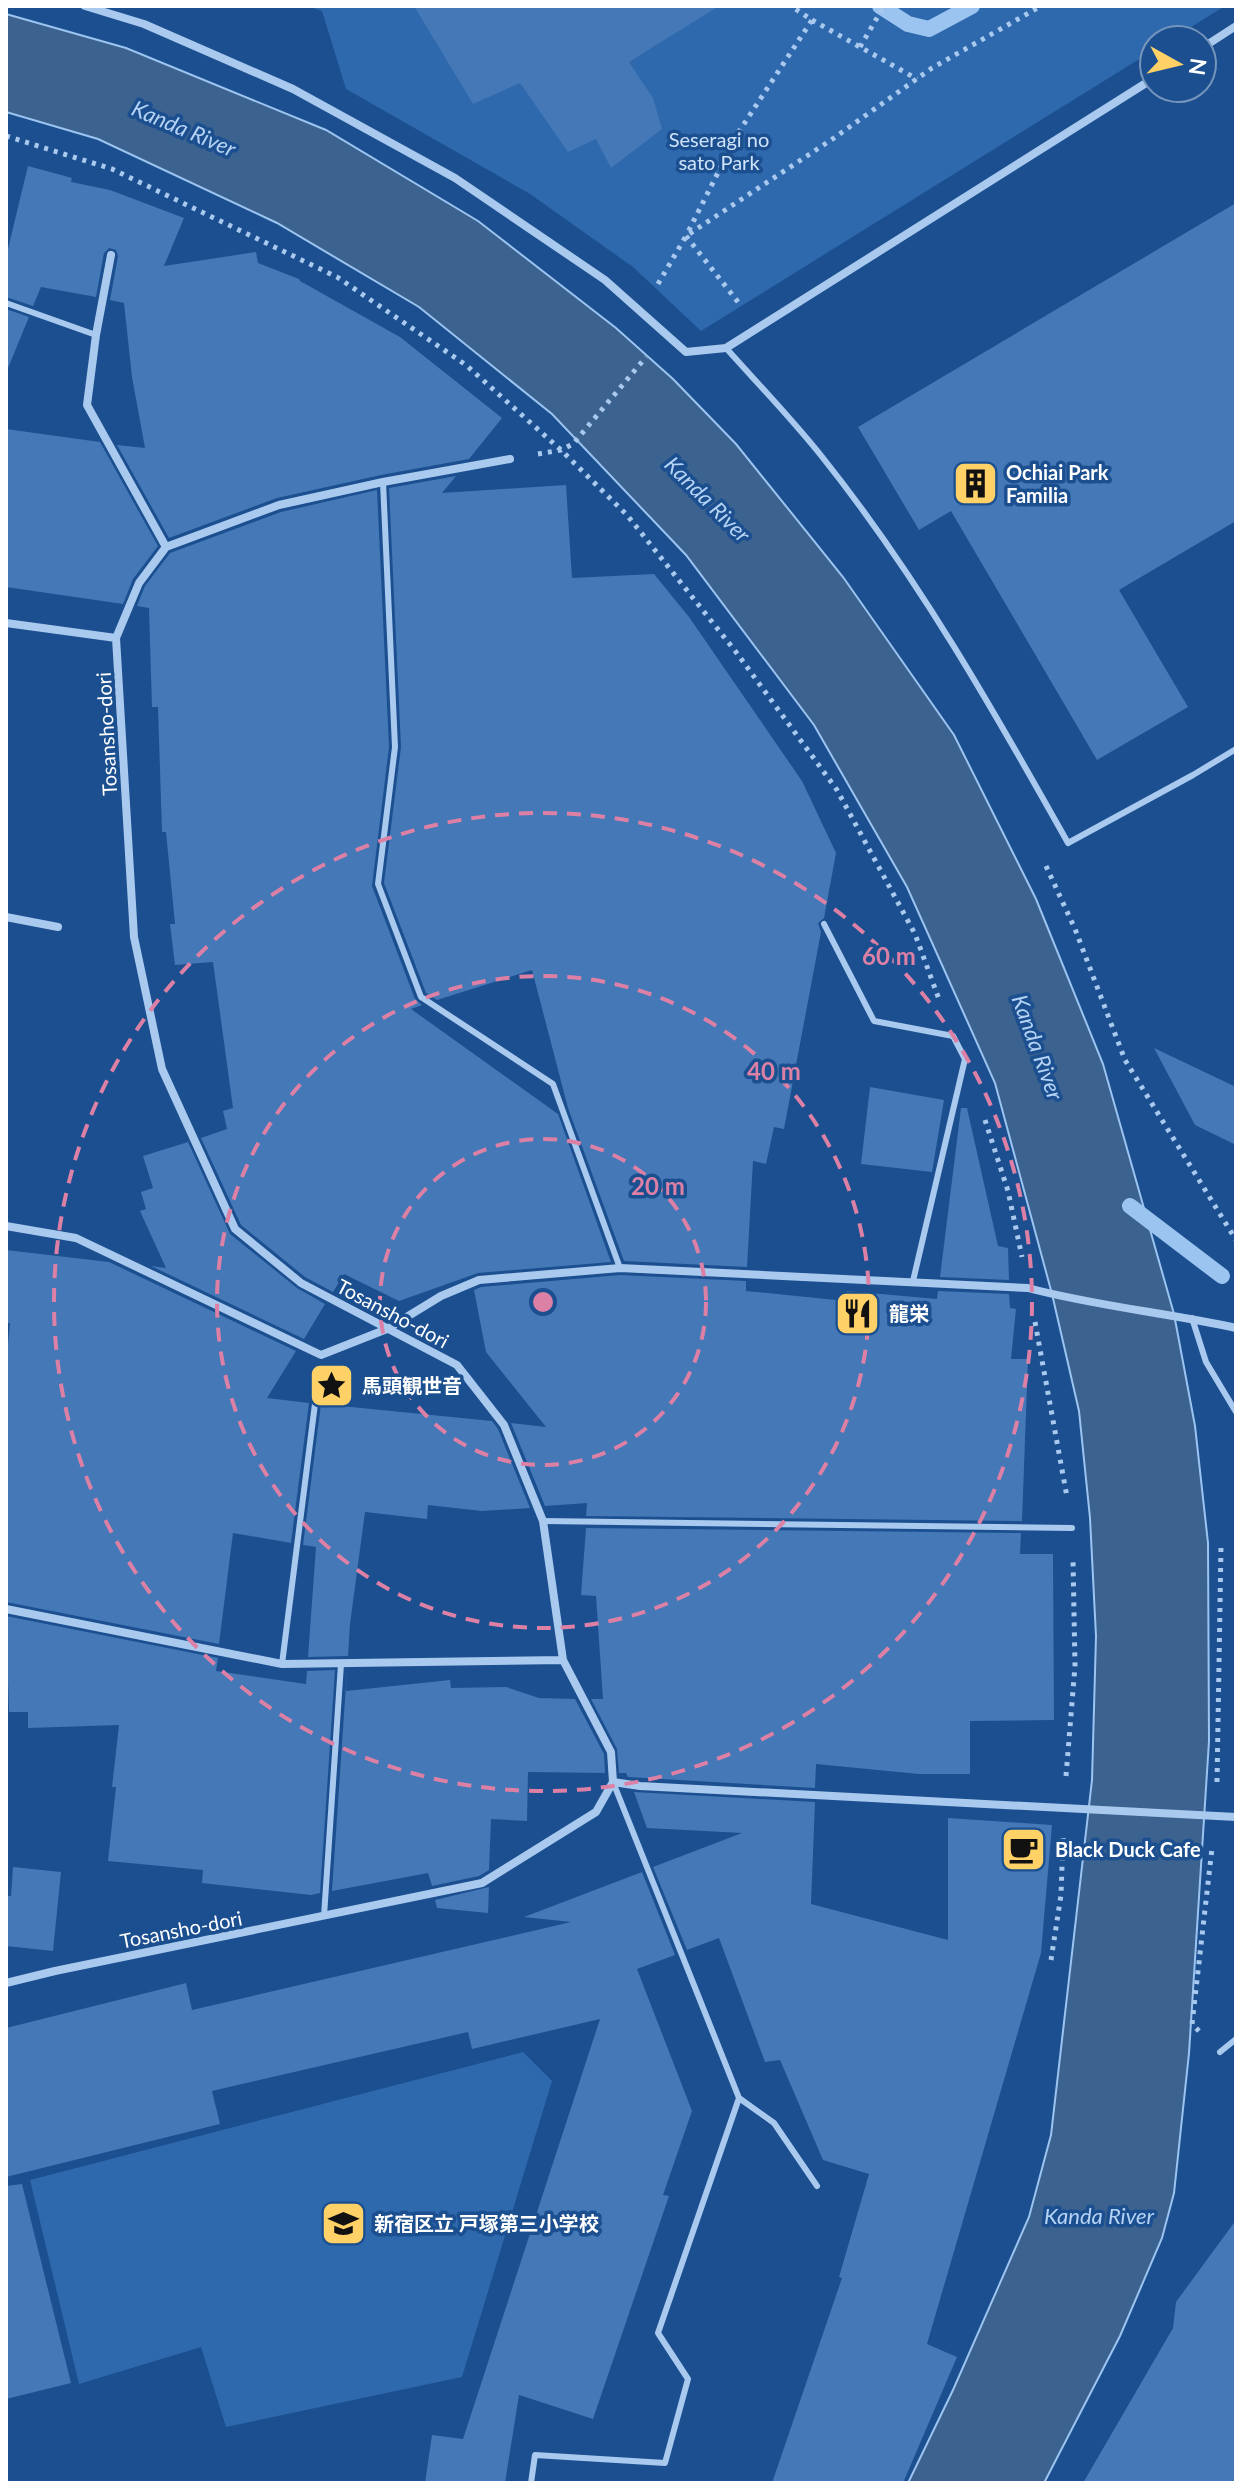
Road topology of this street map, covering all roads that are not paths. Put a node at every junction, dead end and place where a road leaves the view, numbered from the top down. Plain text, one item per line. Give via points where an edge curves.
1 (85, 6) edge
2 (1236, 26) edge
3 (1218, 38) edge
4 (1138, 88) edge
5 (111, 255) dead end
6 (6, 303) edge
7 (96, 335) junction
8 (726, 348) junction
9 (510, 459) dead end
10 (383, 482) junction
11 (166, 547) junction
12 (6, 623) edge
13 (116, 638) junction
14 (1236, 749) edge
15 (6, 917) edge
16 (824, 924) dead end
17 (58, 927) dead end
18 (6, 1226) edge
19 (620, 1268) junction
20 (913, 1281) junction
21 (1192, 1318) junction
22 (1236, 1328) edge
23 (387, 1329) junction
24 (316, 1396) dead end
25 (1236, 1412) edge
26 (543, 1521) junction
27 (1072, 1528) dead end
28 (6, 1609) edge
29 (563, 1660) junction
30 (282, 1664) junction
31 (341, 1664) junction
32 (613, 1782) junction
33 (1236, 1817) edge
34 (324, 1917) junction
35 (6, 1983) edge
36 (1236, 2039) edge
37 (1220, 2052) dead end
38 (739, 2098) junction
39 (817, 2186) dead end
40 (531, 2483) edge

1 - 8 street via 144,24 293,89 455,178 605,280 686,352
2 - 3 street
4 - 8 street
5 - 7 street
6 - 7 lane
7 - 11 street via 87,405
8 - 14 lane via 823,458 914,583 1068,843
9 - 10 street
10 - 11 street via 279,505
10 - 19 lane via 395,747 378,884 421,997 553,1084
11 - 13 street via 139,583
12 - 13 street
13 - 23 street, Tosansho-dori via 134,937 162,1069 235,1229 301,1283
15 - 17 street
16 - 20 lane via 874,1021 953,1036 965,1059
18 - 23 street via 76,1238 321,1355
19 - 20 street
19 - 23 street via 479,1280
20 - 21 street via 1028,1288
21 - 22 street
21 - 25 lane via 1206,1362
23 - 26 street, Tosansho-dori via 457,1365 504,1425
24 - 30 lane
26 - 27 lane
26 - 29 street, Tosansho-dori
28 - 30 street
29 - 31 street
29 - 32 street, Tosansho-dori via 611,1752
30 - 31 street
31 - 34 lane
32 - 33 street
32 - 34 street, Tosansho-dori via 596,1812 482,1883
32 - 38 lane
34 - 35 street, Tosansho-dori
36 - 37 lane
38 - 39 lane via 774,2123
38 - 40 lane via 658,2333 688,2379 665,2463 535,2455

